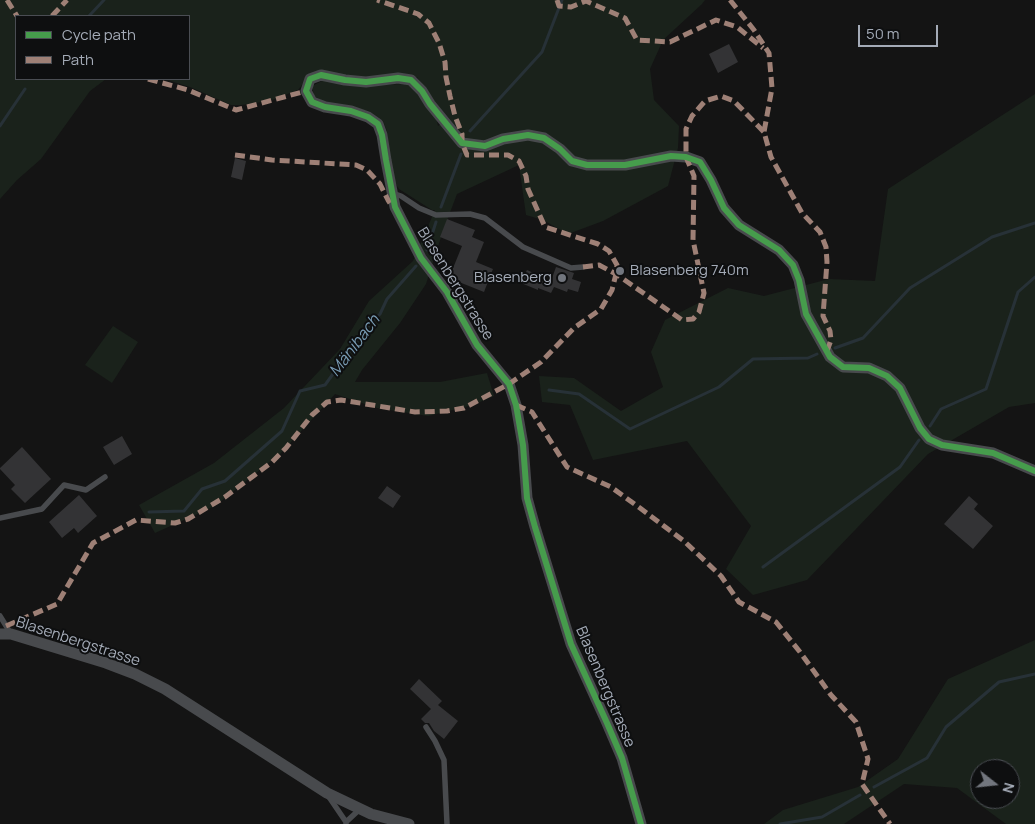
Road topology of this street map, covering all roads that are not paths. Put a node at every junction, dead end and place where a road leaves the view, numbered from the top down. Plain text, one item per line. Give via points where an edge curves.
1 (392, 193) junction
2 (583, 267) dead end
3 (1035, 471) edge
4 (105, 477) dead end
5 (0, 518) edge
6 (0, 616) edge
7 (5, 634) edge
8 (426, 727) dead end
9 (327, 793) junction
10 (360, 809) junction
11 (346, 823) edge
12 (409, 824) edge
13 (447, 824) edge
14 (641, 824) edge

1 - 2 lane via 436,215 470,214 485,218 524,247 571,268
1 - 3 street, Blasenbergstrasse via 378,124 368,116 312,102 306,91 310,79 321,74 366,82 398,78 411,80 462,143 485,146 502,138 528,135 544,138 572,161 587,164 625,165 671,156 700,162 724,208 739,225 779,250 793,265 806,314 830,357 843,367 869,368 887,376 900,388 929,439 942,446 993,452
1 - 14 street, Blasenbergstrasse via 395,207 421,258 448,292 477,345 509,384 523,445 527,498 538,536 571,644 622,758
4 - 5 lane via 86,490 64,485 42,509
6 - 7 lane
7 - 9 street, Blasenbergstrasse via 135,674 165,689
8 - 13 lane via 444,760
9 - 10 street, Blasenbergstrasse
9 - 11 lane
10 - 11 lane
10 - 12 street, Blasenbergstrasse

